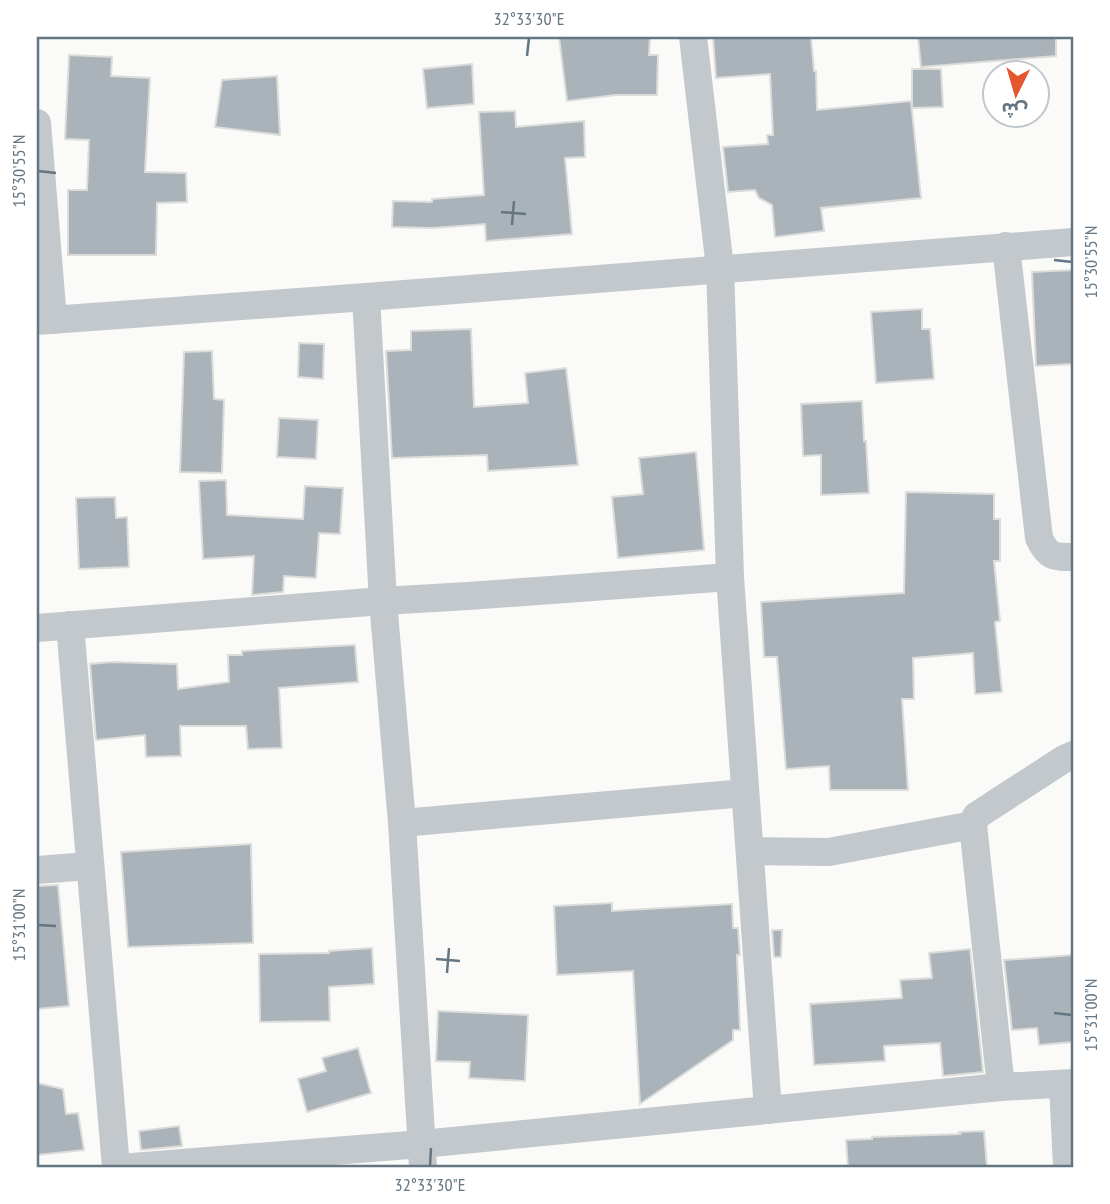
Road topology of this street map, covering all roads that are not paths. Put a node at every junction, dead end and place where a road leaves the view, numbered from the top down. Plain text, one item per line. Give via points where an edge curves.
1 (693, 37) edge
2 (37, 123) edge
3 (1073, 242) edge
4 (1006, 246) junction
5 (719, 268) junction
6 (366, 297) junction
7 (45, 320) edge
8 (1073, 557) edge
9 (730, 577) junction
10 (383, 601) junction
11 (70, 625) junction
12 (37, 628) edge
13 (1073, 755) edge
14 (745, 793) junction
15 (402, 823) junction
16 (973, 825) junction
17 (751, 852) junction
18 (89, 866) junction
19 (37, 870) edge
20 (1068, 1083) edge
21 (1001, 1087) junction
22 (768, 1110) junction
23 (423, 1156) edge
24 (116, 1167) edge
25 (132, 1167) edge
26 (1068, 1167) edge

1 - 5 street
2 - 7 street
3 - 4 street
4 - 5 street
4 - 8 street via 1039,538 1051,555
5 - 6 street
5 - 9 street
6 - 7 street
6 - 10 street
9 - 10 street
9 - 14 street
10 - 11 street
10 - 15 street
11 - 12 street
11 - 18 street
13 - 16 street via 976,816
14 - 15 street
14 - 17 street
15 - 23 street
16 - 17 street via 829,852
16 - 21 street
17 - 22 street
18 - 19 street
18 - 24 street
20 - 21 street
20 - 26 street
21 - 22 street
22 - 23 street
23 - 25 street

